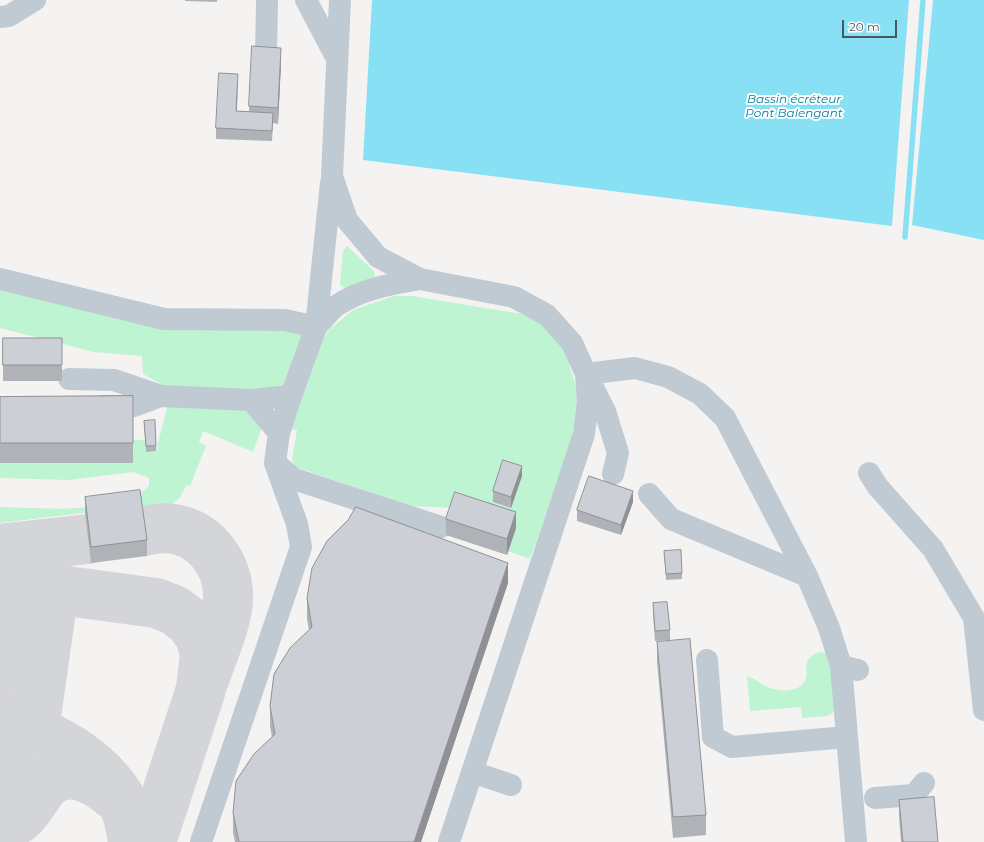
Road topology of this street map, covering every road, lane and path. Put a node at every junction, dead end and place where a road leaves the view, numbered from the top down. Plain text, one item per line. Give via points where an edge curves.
1 (35, 0) edge
2 (267, 0) edge
3 (306, 0) edge
4 (340, 0) edge
5 (3, 19) edge
6 (266, 54) edge
7 (337, 59) junction
8 (332, 176) junction
9 (0, 279) edge
10 (420, 279) junction
11 (316, 327) junction
12 (586, 374) junction
13 (69, 379) dead end
14 (161, 396) junction
15 (291, 396) junction
16 (251, 400) junction
17 (79, 406) edge
18 (279, 433) junction
19 (275, 462) junction
20 (869, 473) dead end
21 (613, 474) dead end
22 (649, 494) dead end
23 (441, 527) dead end
24 (807, 576) junction
25 (708, 660) dead end
26 (984, 710) edge
27 (847, 737) junction
28 (472, 772) junction
29 (924, 783) dead end
30 (511, 785) dead end
31 (853, 799) junction
32 (201, 842) edge
33 (449, 842) edge
34 (856, 842) edge

1 - 5 lane
2 - 6 lane
3 - 7 lane
4 - 7 lane
7 - 8 lane
8 - 10 lane via 347,220 378,258
8 - 11 lane
9 - 11 lane via 164,319 285,320
10 - 11 lane via 389,284 362,293 336,306
10 - 12 lane via 514,297 547,315 572,343
11 - 15 lane
12 - 21 lane via 605,410 618,453
12 - 24 lane via 635,368 668,377 700,394 725,418
12 - 28 lane via 588,401 584,434 546,578
13 - 14 lane via 114,380
14 - 16 lane
14 - 17 lane via 134,406
15 - 16 lane
15 - 18 lane
16 - 18 lane
18 - 19 lane
19 - 23 lane via 294,479
19 - 32 lane via 297,524 301,547
20 - 26 lane via 878,488 933,549 974,618
22 - 24 lane via 671,519
24 - 27 lane via 849,668
25 - 27 lane via 714,736 732,747
27 - 31 lane
28 - 30 lane
28 - 33 lane
29 - 31 lane via 914,795 880,792
31 - 34 lane

